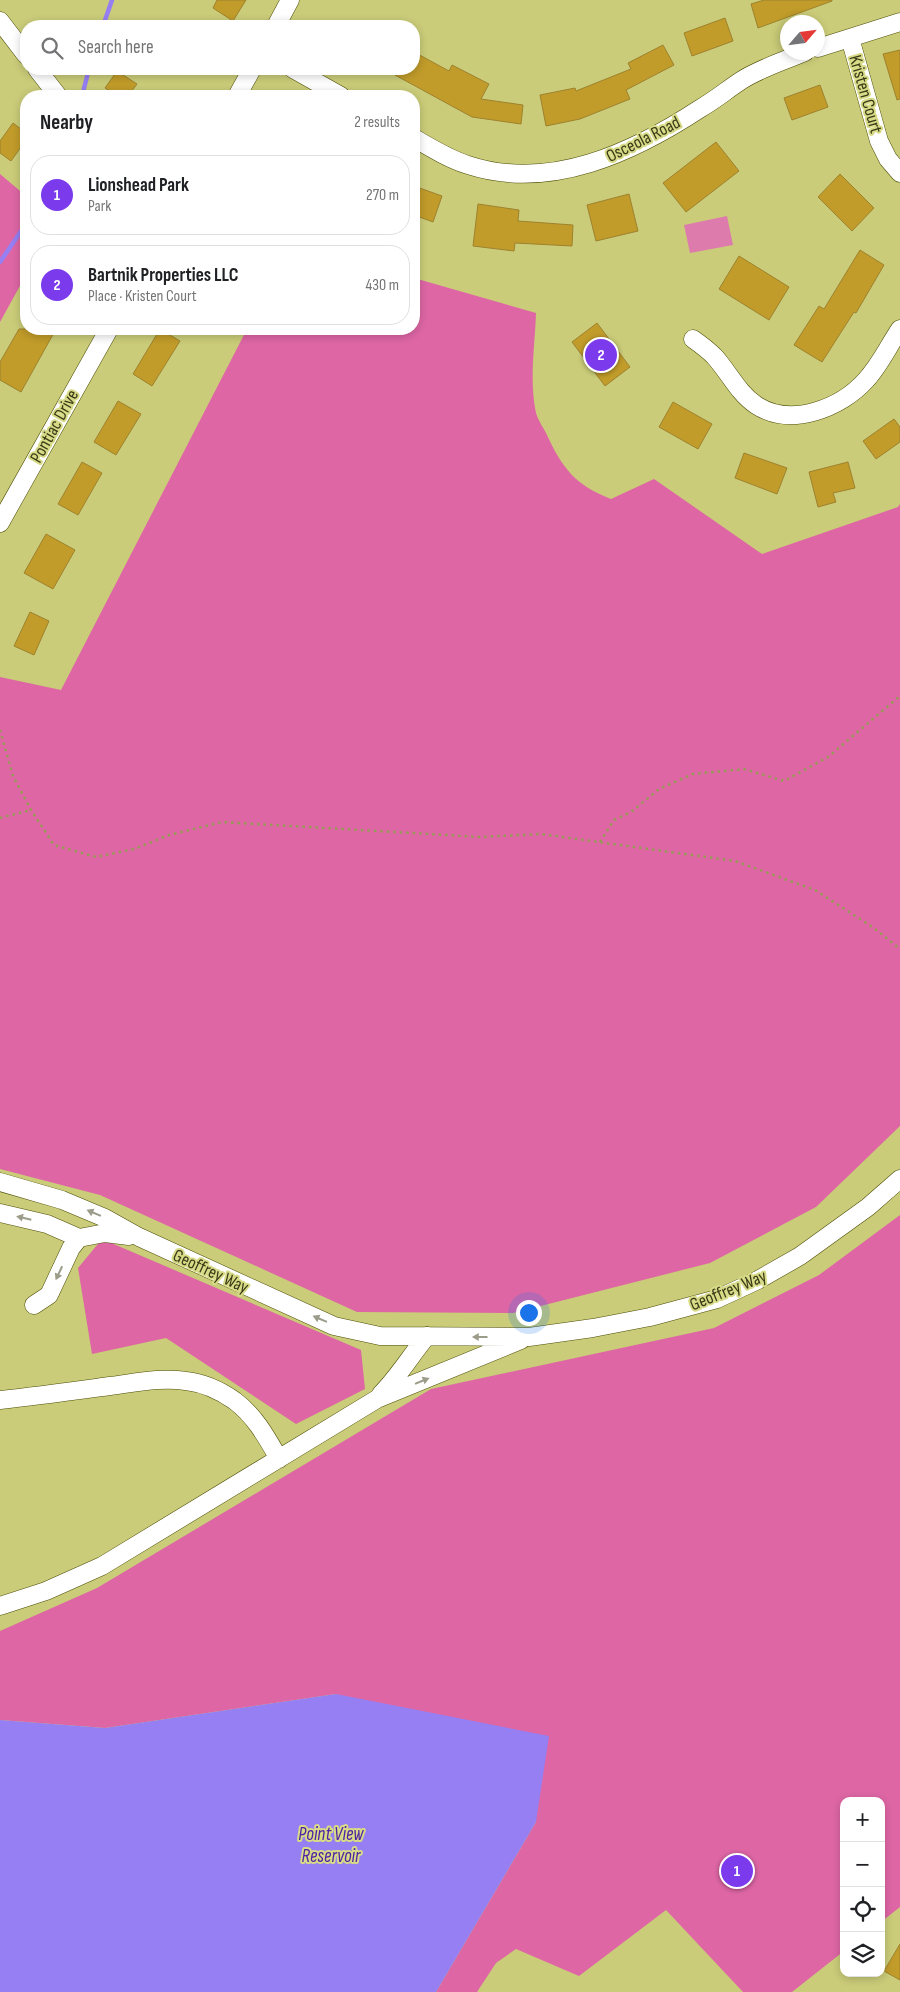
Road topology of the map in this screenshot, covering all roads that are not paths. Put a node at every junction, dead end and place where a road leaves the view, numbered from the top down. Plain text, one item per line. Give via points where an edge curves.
1 (290, 0) edge
2 (279, 20) edge
3 (0, 21) edge
4 (900, 22) edge
5 (850, 38) junction
6 (825, 46) edge
7 (20, 47) edge
8 (787, 60) edge
9 (41, 75) edge
10 (249, 75) edge
11 (304, 75) edge
12 (53, 90) edge
13 (240, 90) edge
14 (330, 90) edge
15 (420, 142) edge
16 (900, 173) edge
17 (900, 329) edge
18 (106, 335) edge
19 (693, 339) dead end
20 (0, 523) edge
21 (900, 1178) edge
22 (0, 1182) edge
23 (0, 1213) edge
24 (139, 1237) junction
25 (79, 1238) junction
26 (34, 1305) dead end
27 (427, 1336) junction
28 (529, 1337) junction
29 (377, 1399) junction
30 (0, 1400) edge
31 (279, 1459) junction
32 (0, 1606) edge

1 - 2 street
3 - 7 street
4 - 5 street
5 - 6 street
5 - 16 street, Kristen Court via 879,142
8 - 15 street, Osceola Road via 743,80 701,109 629,149 574,168 538,173 494,171 446,157
9 - 12 street
10 - 13 street
11 - 14 street
17 - 19 street via 867,379 854,391 839,402 804,414 771,412 757,406 713,356
18 - 20 street, Pontiac Drive
21 - 28 street, Geoffrey Way via 868,1207 800,1256 758,1280 716,1298 650,1317
24 -> 22 street, Geoffrey Way via 62,1200
25 -> 23 street via 47,1224
24 - 25 street via 105,1233
27 -> 24 street, Geoffrey Way via 380,1336 334,1326
25 -> 26 street via 49,1294
28 -> 27 street, Geoffrey Way
27 - 29 street, Geoffrey Way via 398,1377
29 -> 28 street, Geoffrey Way
29 - 31 street, Geoffrey Way
30 - 31 street via 151,1380 187,1381 220,1392 249,1413
31 - 32 street, Geoffrey Way via 102,1566 46,1592

